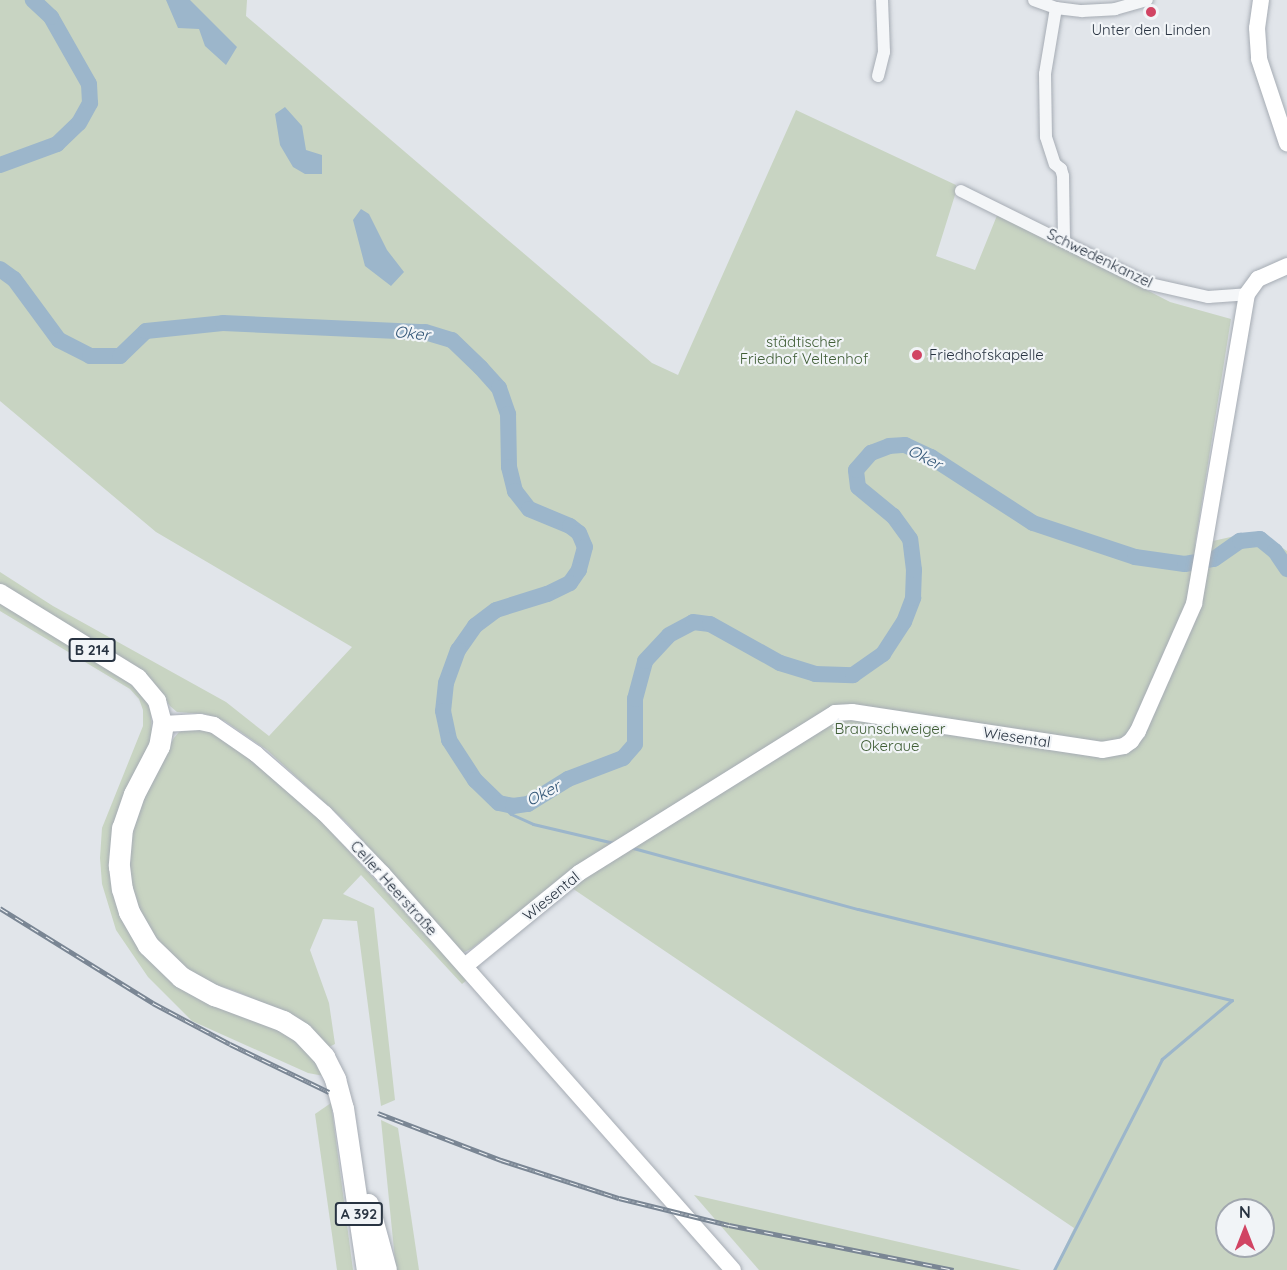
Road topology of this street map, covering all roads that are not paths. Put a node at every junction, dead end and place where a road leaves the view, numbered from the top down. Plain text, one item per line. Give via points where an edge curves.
1 (882, 0) edge
2 (1034, 0) edge
3 (1147, 0) edge
4 (1261, 0) edge
5 (1056, 8) junction
6 (878, 76) dead end
7 (1287, 143) edge
8 (961, 191) dead end
9 (1064, 242) junction
10 (1287, 266) edge
11 (1247, 294) junction
12 (0, 593) edge
13 (163, 724) junction
14 (465, 966) junction
15 (379, 1268) edge
16 (733, 1270) edge

1 - 6 street via 884,52
2 - 5 street
3 - 5 street via 1115,9
4 - 7 street via 1257,28 1259,59
5 - 9 street via 1045,74 1046,137 1054,164 1063,176
8 - 9 street, Schwedenkanzel
9 - 11 street, Schwedenkanzel via 1162,288 1208,297
10 - 11 street via 1258,279
11 - 14 street, Wiesental via 1189,618 1138,731 1124,746 1102,750 852,712 835,713 579,873
12 - 13 main road, B 214 via 144,682 157,701
13 - 14 street, Celler Heerstraße via 214,725 264,760 345,835
13 - 15 highway via 159,746 134,794 122,828 119,866 129,912 148,945 181,978 283,1021 318,1050 339,1092 352,1157 367,1198
14 - 16 street, Celler Heerstraße

